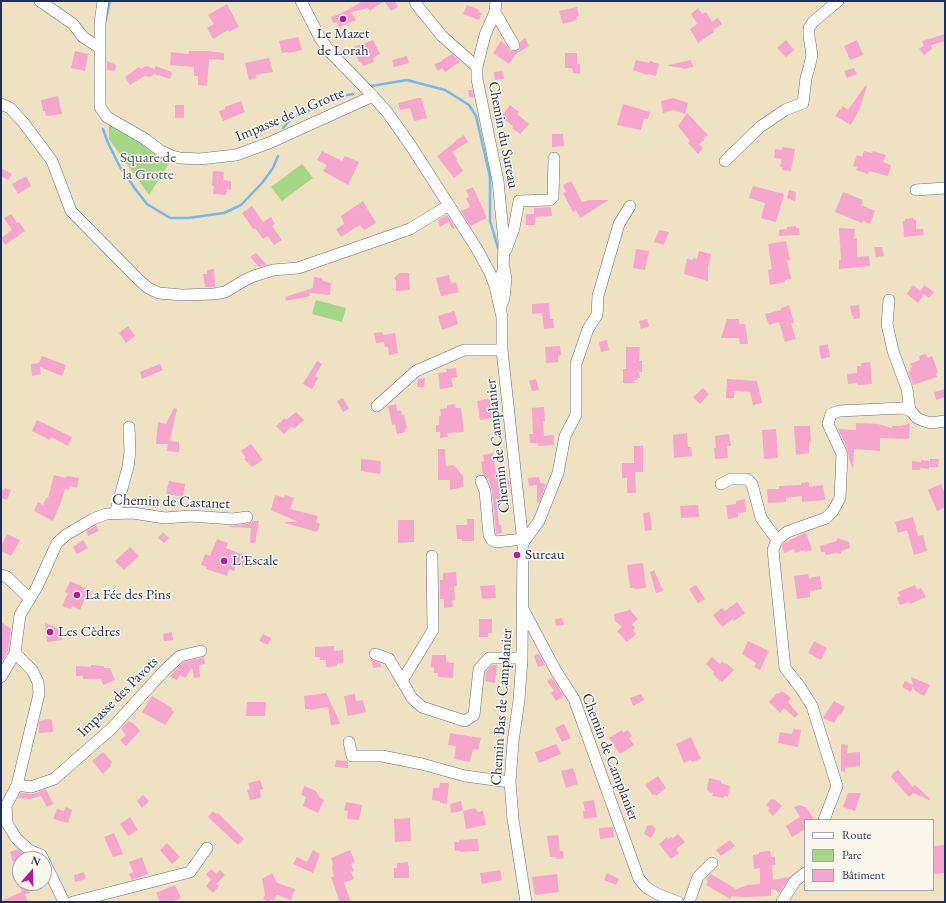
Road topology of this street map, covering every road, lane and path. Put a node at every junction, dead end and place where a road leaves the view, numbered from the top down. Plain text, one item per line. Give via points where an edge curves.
1 (40, 1) edge
2 (103, 1) edge
3 (301, 1) edge
4 (415, 1) edge
5 (838, 1) edge
6 (496, 7) edge
7 (514, 45) dead end
8 (100, 48) junction
9 (477, 67) junction
10 (373, 96) junction
11 (1, 104) edge
12 (554, 158) dead end
13 (725, 161) dead end
14 (945, 188) edge
15 (916, 190) dead end
16 (449, 204) junction
17 (630, 206) dead end
18 (504, 261) junction
19 (490, 273) junction
20 (495, 286) junction
21 (889, 300) dead end
22 (501, 308) junction
23 (502, 350) junction
24 (377, 406) dead end
25 (910, 411) junction
26 (945, 421) edge
27 (129, 427) dead end
28 (481, 481) dead end
29 (721, 484) dead end
30 (115, 514) junction
31 (247, 517) dead end
32 (777, 540) junction
33 (523, 541) junction
34 (432, 556) dead end
35 (1, 575) edge
36 (30, 599) junction
37 (523, 608) junction
38 (201, 651) dead end
39 (15, 653) junction
40 (375, 654) dead end
41 (522, 658) junction
42 (1, 677) edge
43 (402, 681) junction
44 (349, 742) dead end
45 (510, 782) junction
46 (17, 785) junction
47 (824, 819) edge
48 (207, 848) dead end
49 (31, 851) edge
50 (712, 863) dead end
51 (804, 874) edge
52 (52, 878) edge
53 (64, 902) edge
54 (73, 902) edge
55 (526, 902) edge
56 (678, 902) edge
57 (689, 902) edge
58 (782, 902) edge

1 - 8 street via 73,24 83,37
2 - 8 street, Impasse de la Grotte
3 - 10 street, Chemin de Camplanier via 330,52
4 - 9 street via 442,36
5 - 13 street via 809,28 812,55 803,103 785,110 760,127
6 - 7 street, Chemin du Sureau
6 - 9 street, Chemin du Sureau via 485,35
8 - 10 street, Impasse de la Grotte via 100,107 104,113 161,151 180,158 200,159 236,155 269,143
9 - 18 street, Chemin du Sureau via 477,79 498,181
10 - 16 street, Chemin de Camplanier via 387,112
11 - 16 street via 10,108 23,122 52,161 71,211 148,288 160,292 182,295 225,292 245,280 268,272 298,268 410,229
12 - 18 street via 553,198 519,201
14 - 15 street
16 - 19 street, Chemin de Camplanier
17 - 33 street via 619,224 598,296 597,315 588,330 576,364 576,415 565,436 558,474 539,522
18 - 19 street
18 - 20 street, Chemin du Sureau via 503,272
18 - 22 street, Chemin du Sureau via 506,279
19 - 20 street, Chemin de Camplanier
20 - 22 street, Chemin de Camplanier
21 - 25 street via 887,324 891,344 907,389
22 - 23 street, Chemin de Camplanier
23 - 24 street via 464,350 416,371
23 - 33 street, Chemin de Camplanier
25 - 26 street via 924,421
25 - 32 street via 903,408 839,411 831,414 828,424 842,454 840,498 826,518 787,532
27 - 30 street via 128,467
28 - 33 street via 485,491 489,535 492,540
29 - 32 street via 731,479 747,479 752,484 761,518
30 - 31 street, Chemin de Castanet via 133,513 165,518
30 - 36 street, Chemin de Castanet via 92,518 57,543
32 - 47 street via 773,550 785,668 812,706 837,786
33 - 37 street, Chemin de Camplanier
34 - 43 street via 433,630
35 - 36 street via 7,577
36 - 39 street, Chemin de Castanet via 20,615
37 - 41 street, Chemin Bas de Camplanier
37 - 56 street, Chemin de Camplanier via 556,671 574,699 639,879 657,894
38 - 46 street, Impasse des Pavots via 180,656 111,729 54,779 31,787
39 - 42 street, Chemin de Castanet
39 - 46 street via 32,670 38,682 39,694
40 - 43 street via 389,658
41 - 43 street via 489,658 479,668 474,715 465,721 422,707 412,698
41 - 45 street, Chemin Bas de Camplanier
44 - 45 street via 352,756 382,756 465,776
45 - 55 street, Chemin Bas de Camplanier via 512,819
46 - 49 street via 6,806 7,823 16,838
48 - 54 street via 190,872
50 - 57 street via 698,877
51 - 58 street via 795,881
52 - 53 street

